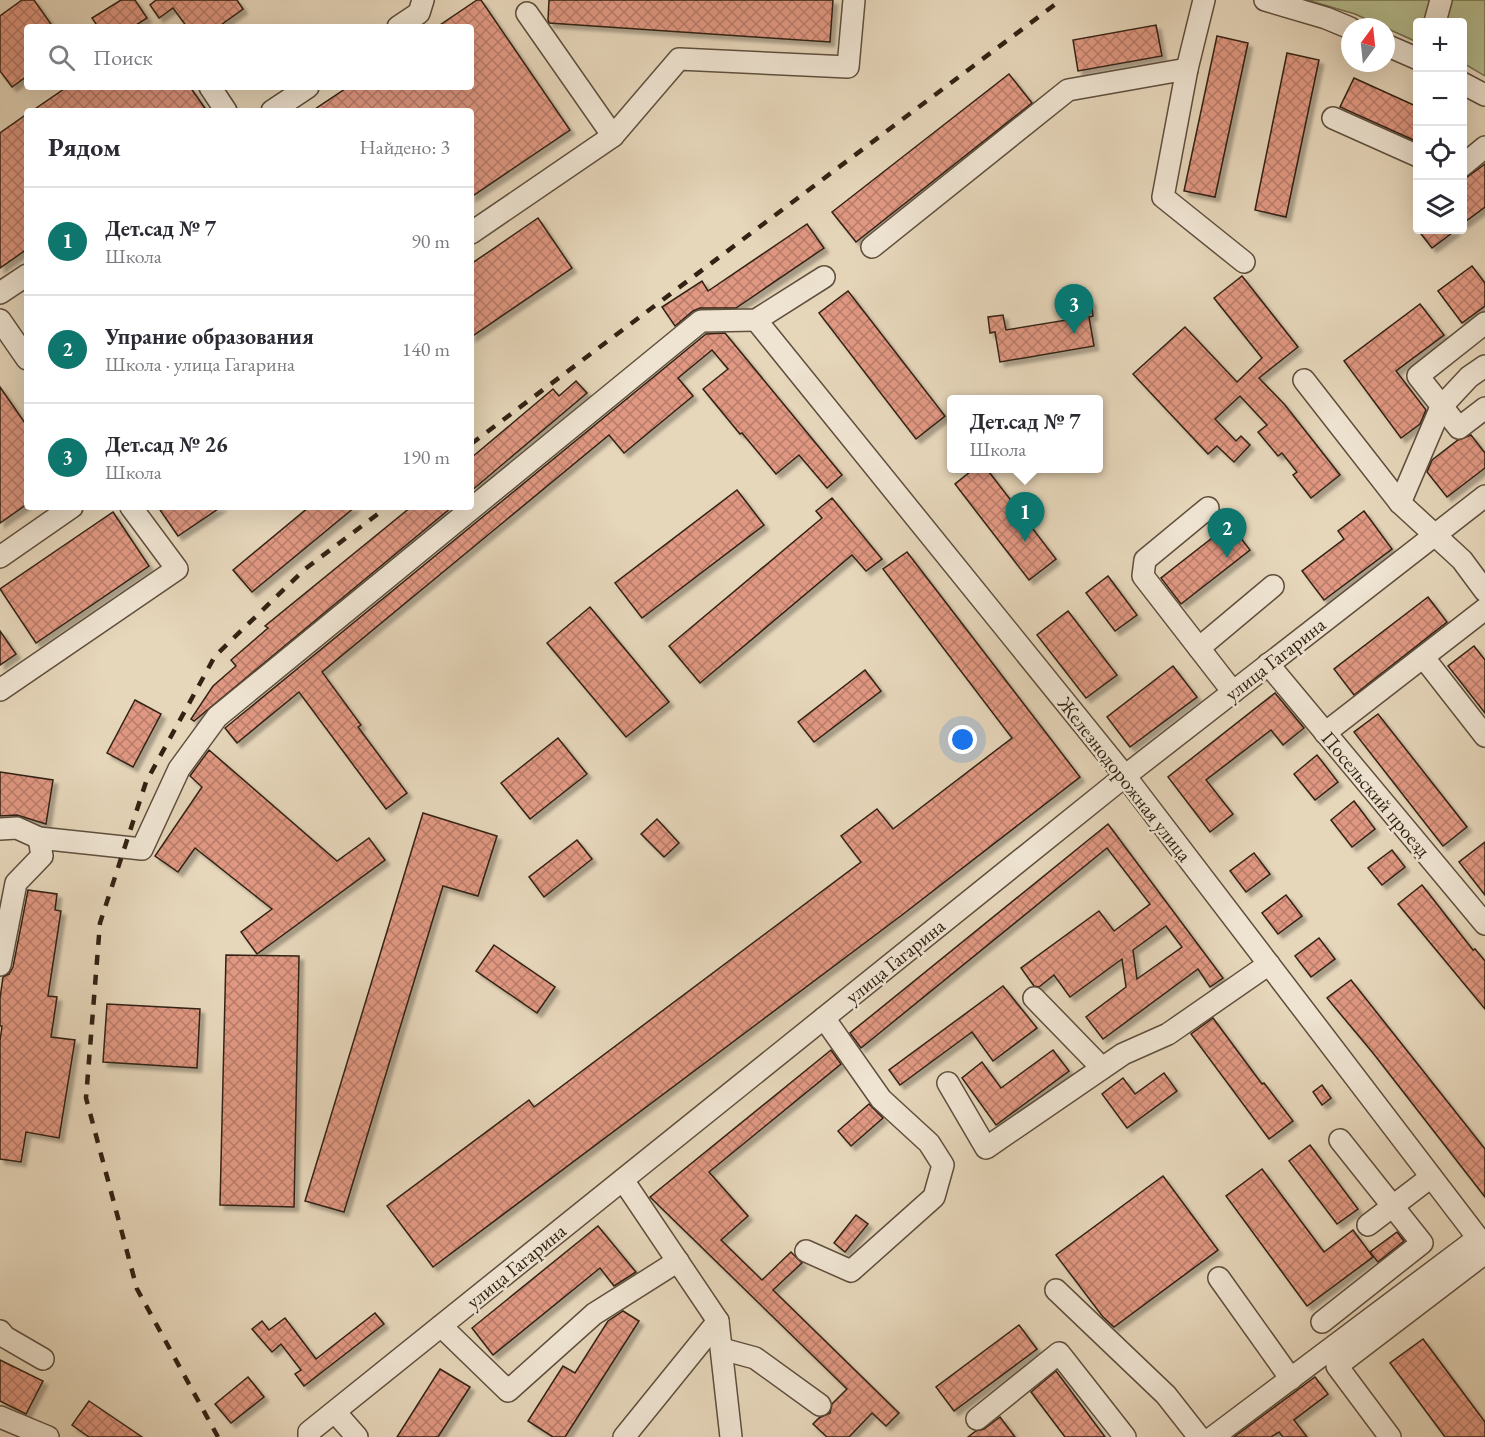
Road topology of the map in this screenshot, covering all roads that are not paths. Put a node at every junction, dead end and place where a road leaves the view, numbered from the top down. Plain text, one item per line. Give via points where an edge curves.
1 (423, 0) edge
2 (854, 0) edge
3 (1204, 0) edge
4 (1265, 0) edge
5 (1441, 0) edge
6 (527, 13) dead end
7 (1436, 18) edge
8 (402, 24) edge
9 (1341, 24) edge
10 (1395, 49) edge
11 (1413, 57) edge
12 (1187, 69) junction
13 (1467, 86) edge
14 (212, 90) edge
15 (304, 90) edge
16 (1485, 95) edge
17 (224, 108) edge
18 (276, 108) edge
19 (1333, 118) dead end
20 (613, 136) junction
21 (1485, 147) edge
22 (1413, 154) edge
23 (1467, 161) edge
24 (474, 231) edge
25 (872, 247) dead end
26 (1244, 262) dead end
27 (24, 277) edge
28 (824, 278) dead end
29 (0, 293) edge
30 (0, 320) edge
31 (756, 320) junction
32 (1485, 322) edge
33 (24, 355) edge
34 (1485, 366) edge
35 (1304, 380) dead end
36 (1441, 407) junction
37 (1485, 408) edge
38 (1485, 496) edge
39 (1400, 503) junction
40 (474, 507) edge
41 (1208, 508) dead end
42 (68, 510) edge
43 (133, 510) edge
44 (470, 510) edge
45 (1433, 534) junction
46 (0, 557) edge
47 (1273, 586) dead end
48 (1485, 591) edge
49 (1485, 609) edge
50 (1199, 648) junction
51 (1424, 658) junction
52 (1268, 664) junction
53 (0, 690) edge
54 (1233, 692) junction
55 (1325, 733) junction
56 (1485, 736) edge
57 (1125, 776) junction
58 (0, 829) edge
59 (39, 838) junction
60 (1485, 924) edge
61 (1269, 964) junction
62 (0, 965) edge
63 (1034, 998) dead end
64 (824, 1018) junction
65 (1102, 1068) junction
66 (948, 1083) dead end
67 (1340, 1140) dead end
68 (1431, 1177) junction
69 (622, 1180) junction
70 (1392, 1206) junction
71 (1368, 1225) dead end
72 (1482, 1239) edge
73 (806, 1251) dead end
74 (678, 1261) junction
75 (1220, 1278) dead end
76 (1056, 1290) dead end
77 (718, 1321) junction
78 (1322, 1322) dead end
79 (441, 1326) junction
80 (0, 1331) edge
81 (722, 1349) junction
82 (43, 1359) dead end
83 (1291, 1379) junction
84 (820, 1405) dead end
85 (335, 1412) junction
86 (0, 1417) edge
87 (977, 1419) dead end
88 (309, 1434) edge
89 (1219, 1435) edge
90 (48, 1437) edge
91 (357, 1437) edge
92 (624, 1437) edge
93 (731, 1437) edge
94 (1125, 1437) edge
95 (1199, 1437) edge
96 (1390, 1437) edge

1 - 8 street via 419,13
2 - 20 street via 848,67 679,59
3 - 12 street
4 - 9 street
5 - 7 street
6 - 20 street
10 - 11 street
12 - 25 street via 1068,90
12 - 26 street via 1163,197
13 - 16 street
14 - 17 street
15 - 18 street
19 - 22 street
20 - 24 street
21 - 23 street
27 - 29 street
28 - 31 street
30 - 33 street
31 - 40 street via 701,321
31 - 57 street, Железнодорожная улица
32 - 36 street via 1418,376
34 - 36 street
35 - 39 street
36 - 37 street via 1459,428
36 - 39 street
38 - 45 street, улица Гагарина
39 - 45 street
41 - 50 street via 1144,560 1143,576
42 - 46 street
43 - 53 street via 177,569
44 - 59 street via 217,717 179,769 142,849
45 - 48 street via 1462,560
45 - 52 street, улица Гагарина
47 - 50 street
49 - 51 street
50 - 54 street
51 - 55 street
51 - 56 street
52 - 54 street, улица Гагарина
52 - 55 street, Посельский проезд
54 - 57 street, улица Гагарина
55 - 60 street, Посельский проезд
57 - 61 street, Железнодорожная улица
57 - 64 street, улица Гагарина
58 - 59 street via 17,828
59 - 62 street via 42,856 16,883
61 - 65 street via 1168,1034
61 - 68 street, Железнодорожная улица
63 - 65 street
64 - 69 street, улица Гагарина
64 - 73 street via 881,1099 929,1143 943,1165 934,1197 851,1271
65 - 66 street via 986,1148
67 - 70 street
68 - 70 street
68 - 72 street, Железнодорожная улица
69 - 74 street
69 - 79 street, улица Гагарина
70 - 71 street
70 - 78 street via 1422,1243
72 - 83 street
72 - 96 street via 1337,1366
74 - 77 street
74 - 79 street via 594,1314 508,1390
75 - 83 street
76 - 95 street via 1166,1395
77 - 81 street
77 - 92 street
79 - 85 street, улица Гагарина
80 - 82 street
81 - 84 street via 755,1358
81 - 93 street
83 - 89 street
85 - 88 street, улица Гагарина
85 - 91 street
86 - 90 street
87 - 94 street via 1059,1353

